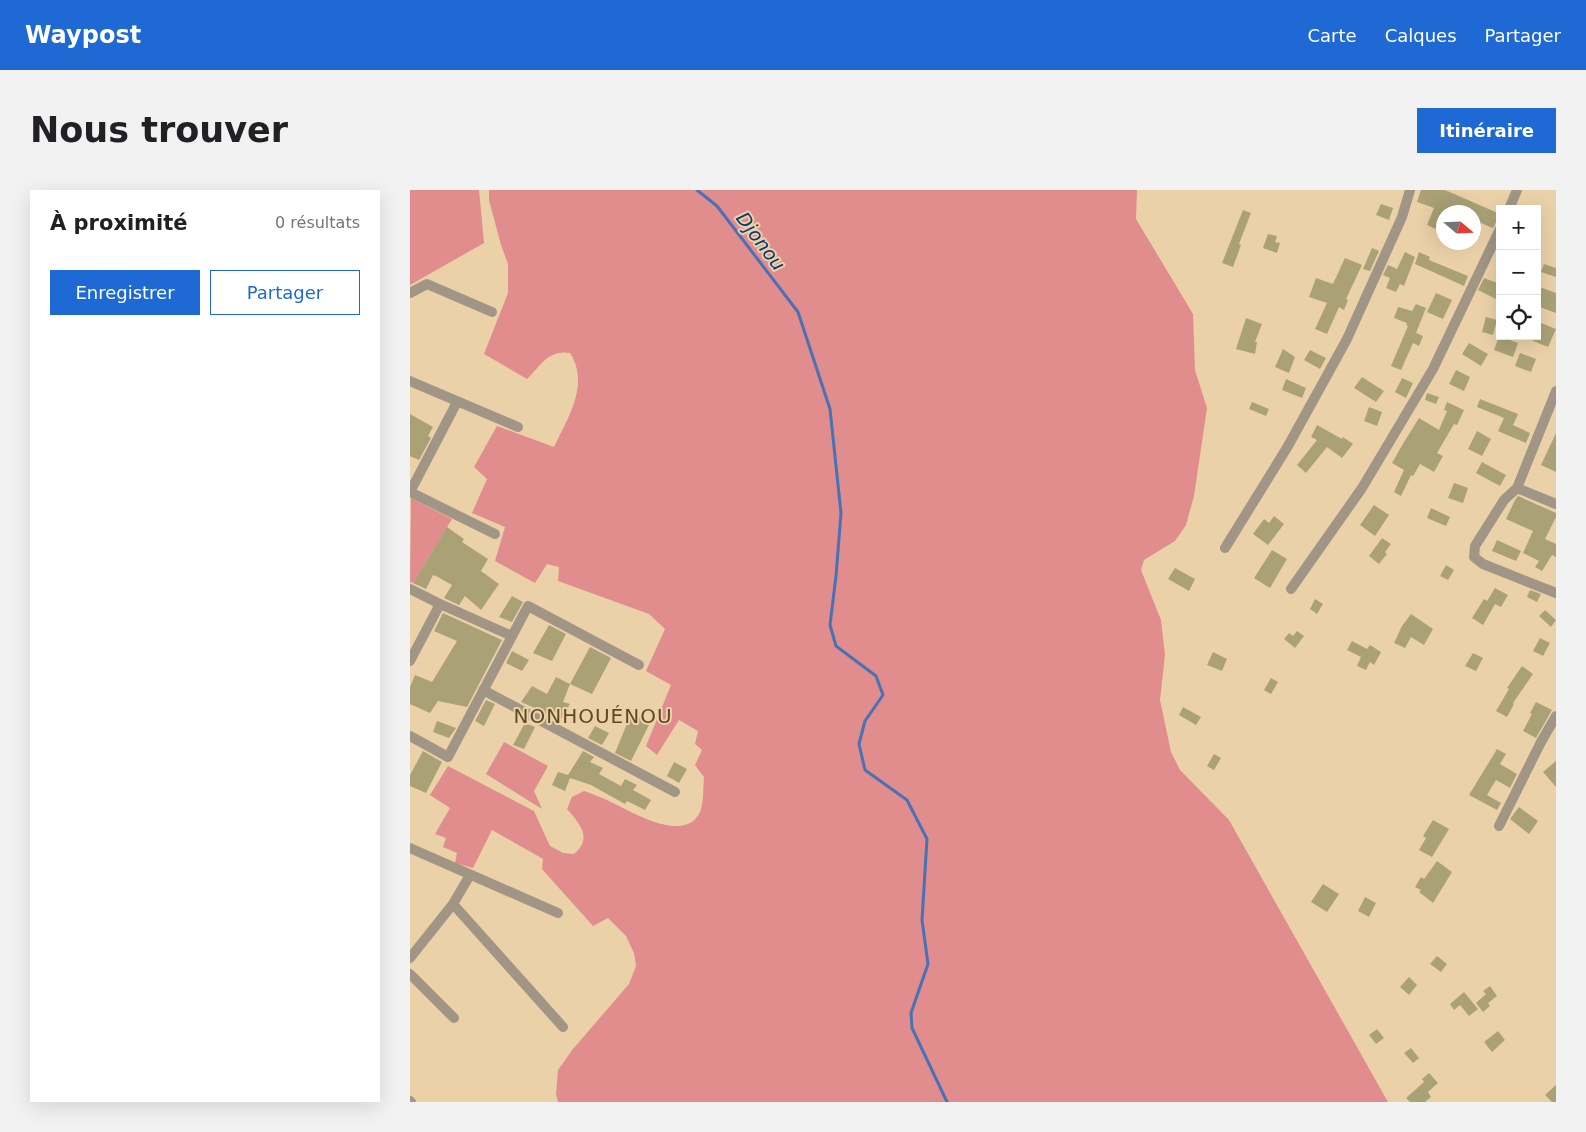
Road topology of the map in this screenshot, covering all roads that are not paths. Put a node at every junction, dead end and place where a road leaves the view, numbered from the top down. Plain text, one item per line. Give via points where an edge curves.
1 (1410, 190) edge
2 (1517, 190) edge
3 (1511, 205) edge
4 (1496, 237) edge
5 (410, 293) edge
6 (492, 312) dead end
7 (410, 381) edge
8 (1556, 391) edge
9 (457, 402) junction
10 (518, 427) dead end
11 (1518, 488) junction
12 (410, 492) edge
13 (1556, 504) edge
14 (494, 534) dead end
15 (1225, 548) dead end
16 (410, 589) edge
17 (1291, 589) dead end
18 (1556, 593) edge
19 (440, 604) junction
20 (512, 636) junction
21 (410, 661) edge
22 (639, 665) dead end
23 (483, 690) junction
24 (1556, 716) edge
25 (410, 736) edge
26 (675, 792) dead end
27 (1499, 826) dead end
28 (410, 848) edge
29 (470, 875) junction
30 (453, 904) junction
31 (558, 913) dead end
32 (410, 958) edge
33 (410, 974) edge
34 (454, 1018) dead end
35 (563, 1027) dead end

1 - 15 street via 1402,217 1347,339 1288,446
2 - 3 street
4 - 17 street via 1433,369 1362,488
5 - 6 street via 427,284
7 - 9 street
8 - 11 street
9 - 10 street
9 - 12 street
11 - 13 street
11 - 18 street via 1504,500 1479,538 1474,557 1483,564
12 - 14 street
16 - 19 street
19 - 20 street
19 - 21 street
20 - 22 street via 528,606
20 - 23 street
23 - 25 street via 448,757
23 - 26 street
24 - 27 street
28 - 29 street
29 - 30 street
29 - 31 street
30 - 32 street
30 - 35 street
33 - 34 street

